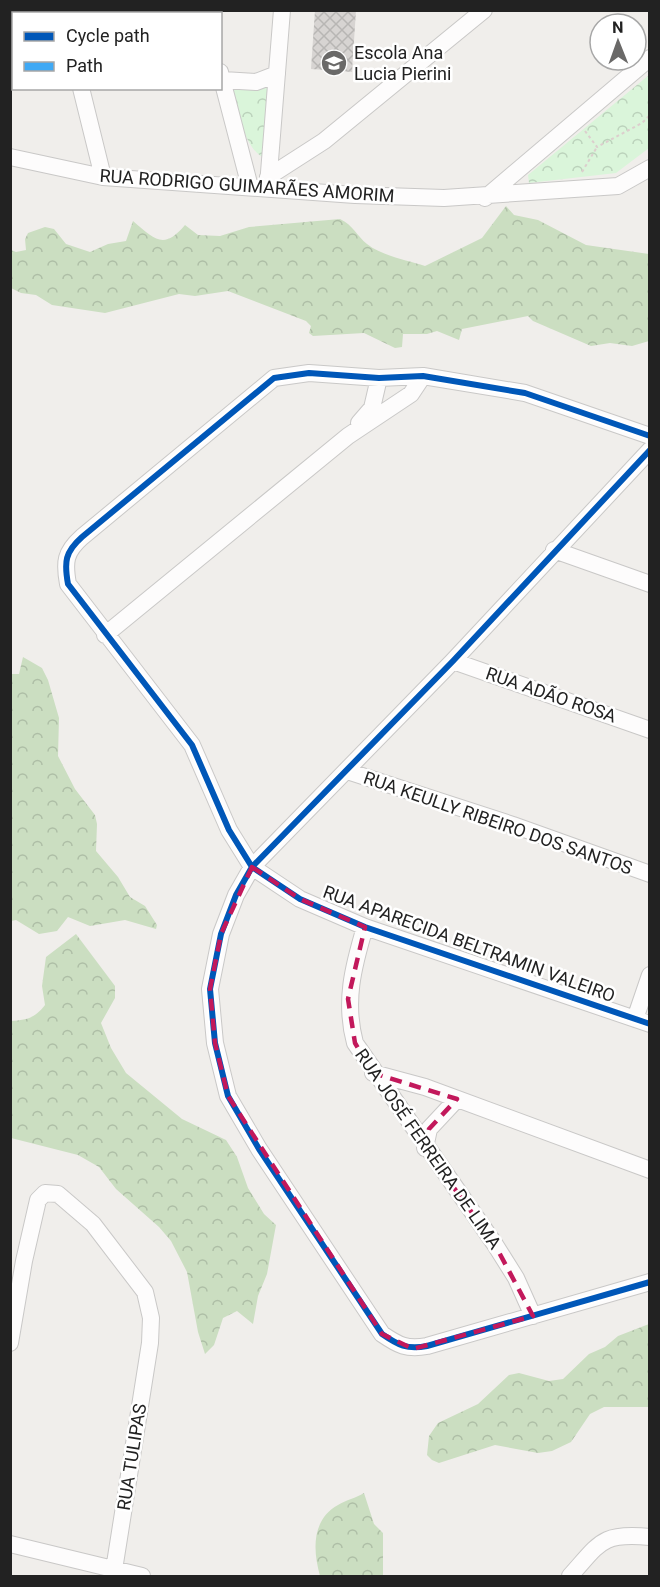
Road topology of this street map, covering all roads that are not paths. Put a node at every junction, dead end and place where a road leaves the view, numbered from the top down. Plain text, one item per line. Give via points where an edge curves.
1 (282, 10) edge
2 (484, 10) edge
3 (650, 58) edge
4 (277, 74) junction
5 (222, 76) edge
6 (81, 90) edge
7 (10, 158) edge
8 (650, 168) edge
9 (103, 177) junction
10 (268, 183) junction
11 (250, 187) junction
12 (485, 198) junction
13 (423, 376) junction
14 (380, 378) junction
15 (348, 436) junction
16 (650, 436) edge
17 (650, 450) edge
18 (554, 550) junction
19 (650, 584) edge
20 (105, 635) junction
21 (453, 661) junction
22 (650, 730) edge
23 (347, 771) junction
24 (252, 867) junction
25 (650, 874) edge
26 (365, 927) junction
27 (650, 975) edge
28 (642, 1021) edge
29 (373, 1073) junction
30 (457, 1099) junction
31 (425, 1148) junction
32 (650, 1170) edge
33 (650, 1282) edge
34 (533, 1316) junction
35 (10, 1343) edge
36 (650, 1537) edge
37 (10, 1544) edge
38 (114, 1573) edge
39 (142, 1576) edge
40 (570, 1576) edge

1 - 4 street
2 - 10 street
3 - 12 street
4 - 5 street via 256,82
4 - 10 street
5 - 11 street
6 - 9 street
7 - 9 street, RUA RODRIGO GUIMARÃES AMORIM
8 - 12 street, RUA RODRIGO GUIMARÃES AMORIM via 618,186
9 - 11 street, RUA RODRIGO GUIMARÃES AMORIM
10 - 11 street, RUA RODRIGO GUIMARÃES AMORIM
10 - 12 street, RUA RODRIGO GUIMARÃES AMORIM via 355,195
13 - 14 street
13 - 15 street via 411,394
13 - 16 street via 525,393
14 - 15 street via 372,408
14 - 20 street via 309,373 274,378 68,549 68,584
15 - 20 street
17 - 18 street
18 - 19 street
18 - 21 street
20 - 24 street via 192,745 229,830
21 - 22 street, RUA ADÃO ROSA
21 - 23 street
23 - 24 street
23 - 25 street, RUA KEULLY RIBEIRO DOS SANTOS
24 - 26 street, RUA APARECIDA BELTRAMIN VALEIRO via 300,899
24 - 34 street via 221,934 210,989 215,1043 228,1096 259,1149 382,1334 399,1346 414,1349
26 - 28 street, RUA APARECIDA BELTRAMIN VALEIRO
26 - 29 street, RUA JOSÉ FERREIRA DE LIMA via 348,999 349,1020 355,1043
27 - 28 street
29 - 30 street
29 - 31 street, RUA JOSÉ FERREIRA DE LIMA
30 - 31 street via 429,1129
30 - 32 street
31 - 34 street, RUA JOSÉ FERREIRA DE LIMA via 494,1243
33 - 34 street
35 - 38 street, RUA TULIPAS via 38,1200 45,1193 58,1194 93,1224 145,1292 151,1318
36 - 40 street via 618,1535 603,1539
37 - 38 street
38 - 39 street

